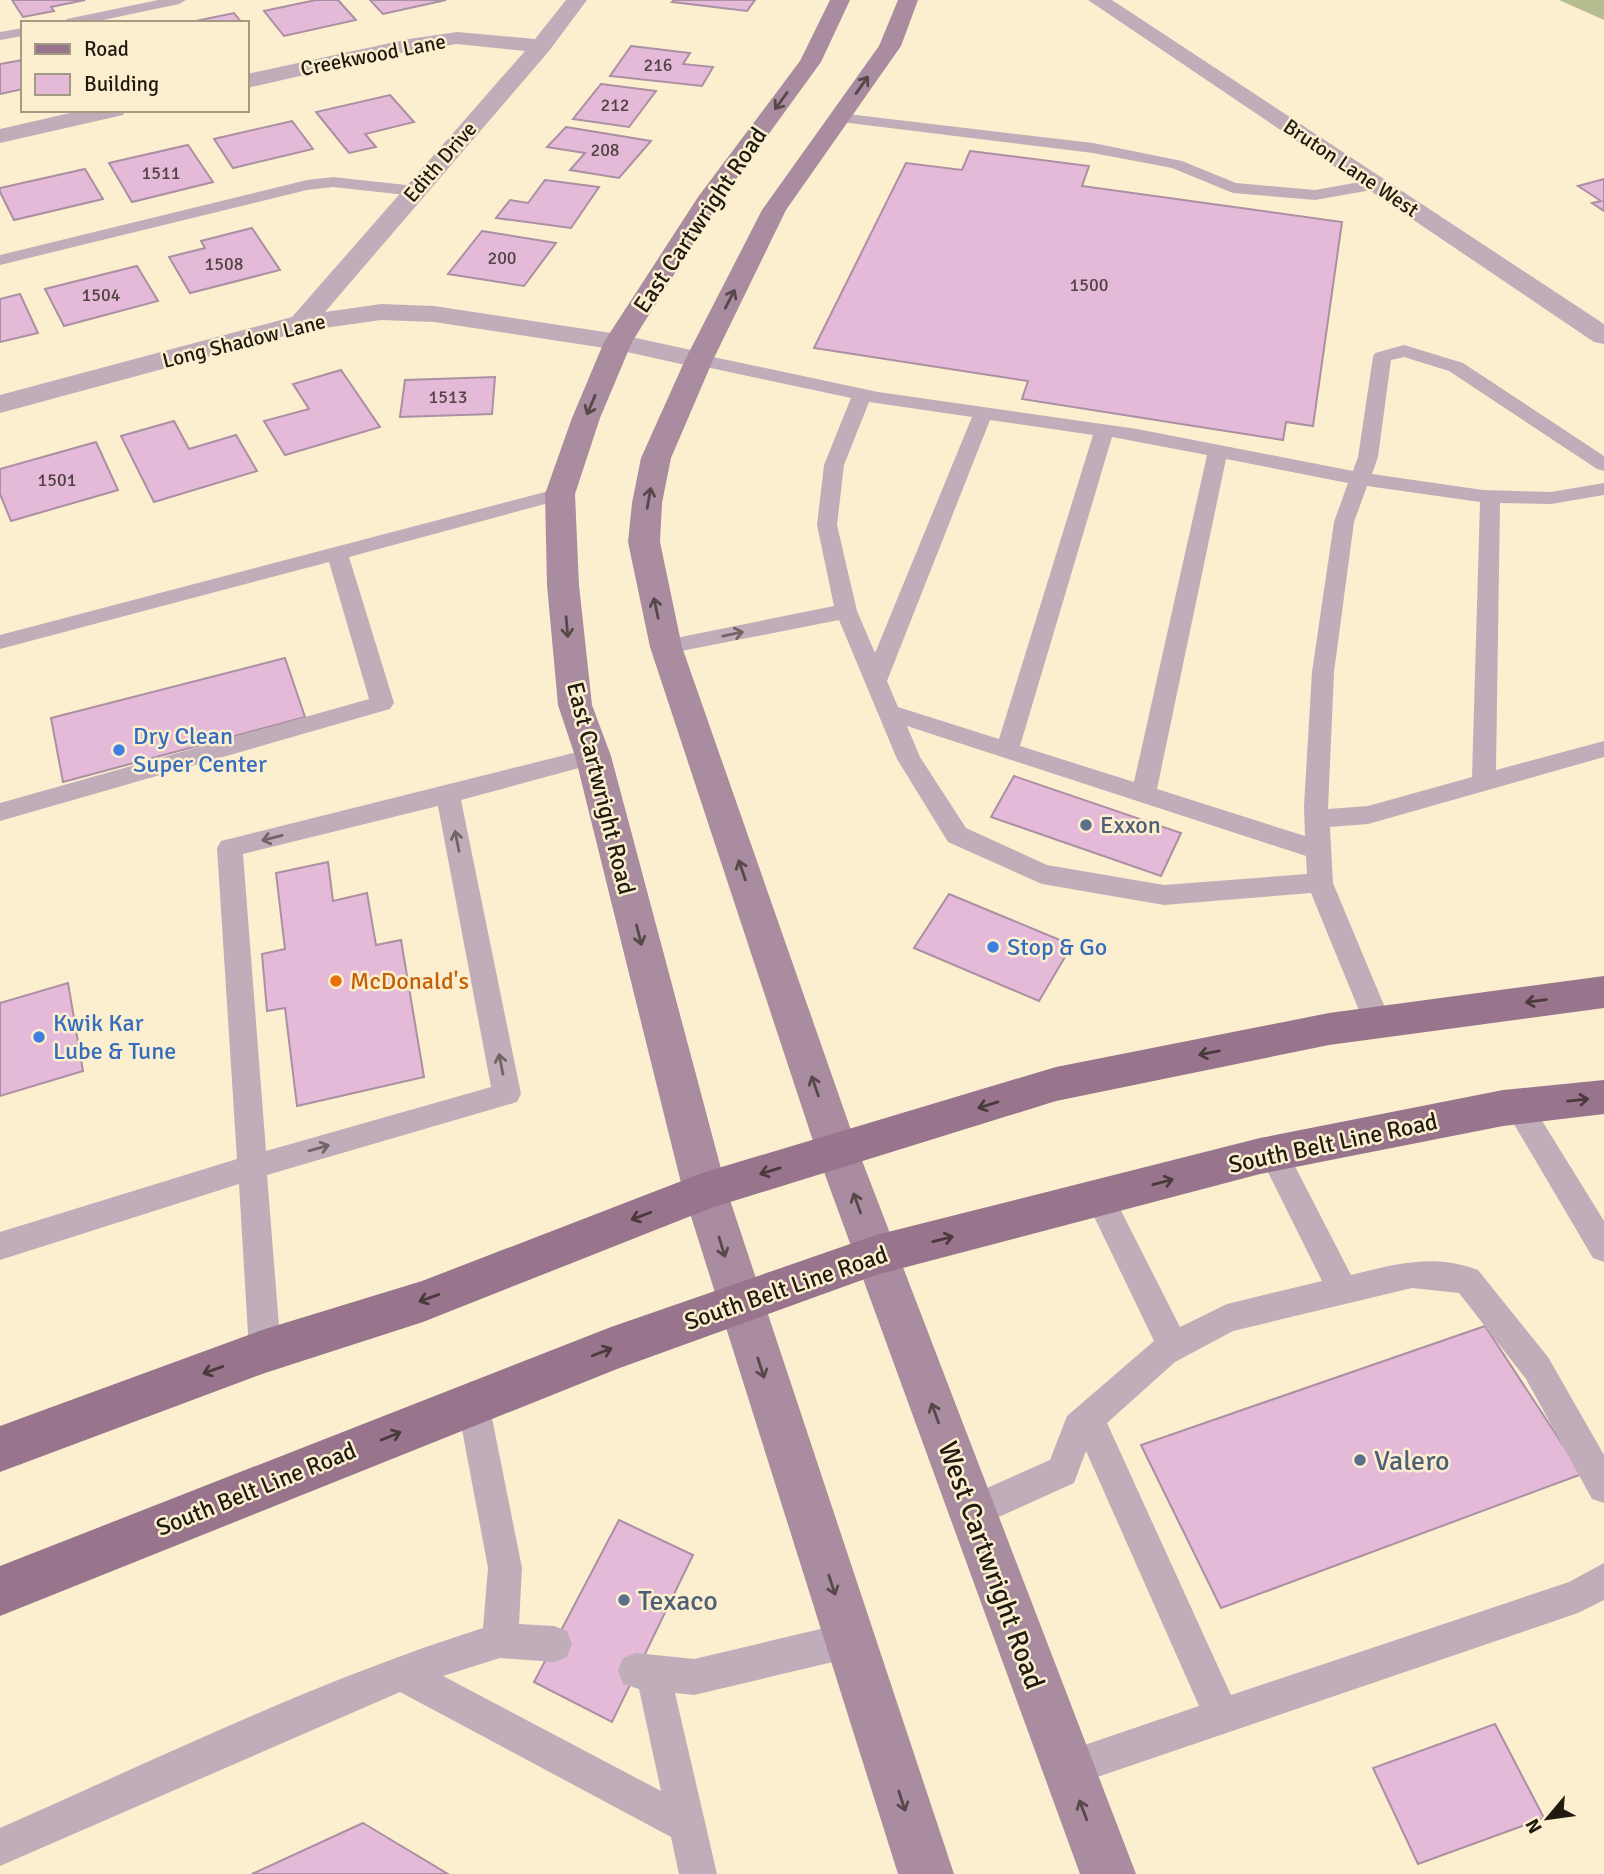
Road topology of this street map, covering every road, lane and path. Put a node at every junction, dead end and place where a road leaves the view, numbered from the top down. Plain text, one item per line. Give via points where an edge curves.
1 (179, 0) edge
2 (577, 0) edge
3 (840, 0) edge
4 (908, 0) edge
5 (1098, 0) edge
6 (77, 21) edge
7 (21, 32) edge
8 (0, 36) edge
9 (541, 46) junction
10 (248, 81) edge
11 (106, 112) edge
12 (839, 118) junction
13 (0, 136) edge
14 (1377, 184) junction
15 (415, 191) junction
16 (0, 260) edge
17 (301, 323) junction
18 (1604, 336) edge
19 (618, 342) junction
20 (699, 360) junction
21 (862, 395) junction
22 (0, 404) edge
23 (983, 414) junction
24 (1104, 432) junction
25 (1218, 451) junction
26 (1604, 465) edge
27 (1361, 479) junction
28 (1604, 489) edge
29 (559, 495) junction
30 (1490, 496) junction
31 (337, 553) junction
32 (846, 611) junction
33 (0, 642) edge
34 (666, 647) junction
35 (876, 680) junction
36 (889, 712) junction
37 (1604, 749) edge
38 (1007, 750) junction
39 (593, 756) junction
40 (1484, 781) junction
41 (1144, 794) junction
42 (448, 795) junction
43 (0, 812) edge
44 (1317, 819) junction
45 (1318, 850) junction
46 (1320, 883) junction
47 (1604, 992) edge
48 (1377, 1022) junction
49 (1604, 1097) edge
50 (1518, 1106) junction
51 (837, 1150) junction
52 (1273, 1154) junction
53 (253, 1167) junction
54 (705, 1191) junction
55 (1100, 1198) junction
56 (0, 1246) edge
57 (1604, 1248) edge
58 (876, 1255) junction
59 (1343, 1291) junction
60 (740, 1303) junction
61 (1173, 1347) junction
62 (265, 1351) junction
63 (473, 1403) junction
64 (1088, 1418) junction
65 (0, 1449) edge
66 (1604, 1487) edge
67 (972, 1512) junction
68 (1604, 1580) edge
69 (0, 1591) edge
70 (500, 1640) junction
71 (850, 1640) junction
72 (554, 1644) dead end
73 (645, 1672) joint
74 (402, 1674) junction
75 (1222, 1716) junction
76 (1068, 1768) junction
77 (687, 1825) junction
78 (0, 1847) edge
79 (698, 1874) edge
80 (926, 1874) edge
81 (1108, 1874) edge

1 - 6 lane
2 - 9 street, Edith Drive
3 -> 19 main road, East Cartwright Road via 810,62 706,202
12 -> 4 main road via 890,46
5 - 14 street, Bruton Lane West
7 - 8 lane
9 - 10 street, Creekwood Lane via 457,38
9 - 15 street, Edith Drive
11 - 13 street
12 - 14 lane via 1093,148 1176,164 1233,188 1315,195
20 -> 12 main road via 774,210
14 - 18 street, Bruton Lane West
15 - 16 lane via 333,182 307,185
15 - 17 street, Edith Drive
17 - 19 street, Long Shadow Lane via 381,312 434,314
17 - 22 street, Long Shadow Lane
19 - 20 street, Long Shadow Lane
19 -> 29 main road, East Cartwright Road
20 - 21 lane
34 -> 20 main road via 644,542 647,503 656,458
21 - 23 lane
21 - 32 lane via 834,465 827,525
23 - 24 lane
23 - 35 lane
24 - 25 lane
24 - 38 lane
25 - 27 lane
25 - 41 lane
26 - 27 lane via 1456,367 1404,351 1382,357
27 - 30 lane
27 - 44 lane via 1344,522 1323,672
28 - 30 lane via 1551,498
29 - 31 lane
29 -> 39 main road, East Cartwright Road via 575,705
30 - 40 lane
31 - 33 lane
31 - 43 lane via 382,704
34 -> 32 lane
32 - 35 lane
51 -> 34 main road
35 - 36 lane
36 - 38 lane
36 - 46 lane via 909,759 957,835 1042,874 1164,895
37 - 40 lane
38 - 41 lane
39 - 42 lane
39 -> 54 main road, East Cartwright Road
40 - 44 lane via 1368,815
41 - 45 lane
42 -> 53 lane via 230,848
53 -> 42 lane via 508,1094
44 - 45 lane
45 - 46 lane
46 - 48 lane
47 -> 48 main road
48 -> 51 main road via 1056,1084
50 -> 49 main road, South Belt Line Road
50 - 52 main road, South Belt Line Road
50 - 57 lane
51 -> 54 main road
58 -> 51 main road
55 -> 52 main road, South Belt Line Road
52 - 59 lane
53 - 56 lane
53 - 62 lane
54 -> 60 main road, East Cartwright Road
54 -> 62 main road via 423,1301
58 -> 55 main road, South Belt Line Road
55 - 61 lane
58 - 60 main road, South Belt Line Road
67 -> 58 main road, West Cartwright Road
59 - 61 lane via 1227,1318
59 - 66 lane via 1412,1274 1467,1280 1537,1368
63 -> 60 main road, South Belt Line Road
60 -> 71 main road
61 - 64 lane
62 -> 65 main road
69 -> 63 main road, South Belt Line Road
63 - 70 lane via 505,1568
64 - 67 lane via 1079,1427 1062,1471
64 - 75 lane
67 - 76 main road, West Cartwright Road
68 - 75 lane via 1578,1596
70 - 72 lane
70 - 74 lane
71 - 73 lane via 694,1677
71 -> 80 main road
73 - 77 lane
74 - 77 lane
74 - 78 lane
75 - 76 lane
81 -> 76 main road, West Cartwright Road
77 - 79 lane

